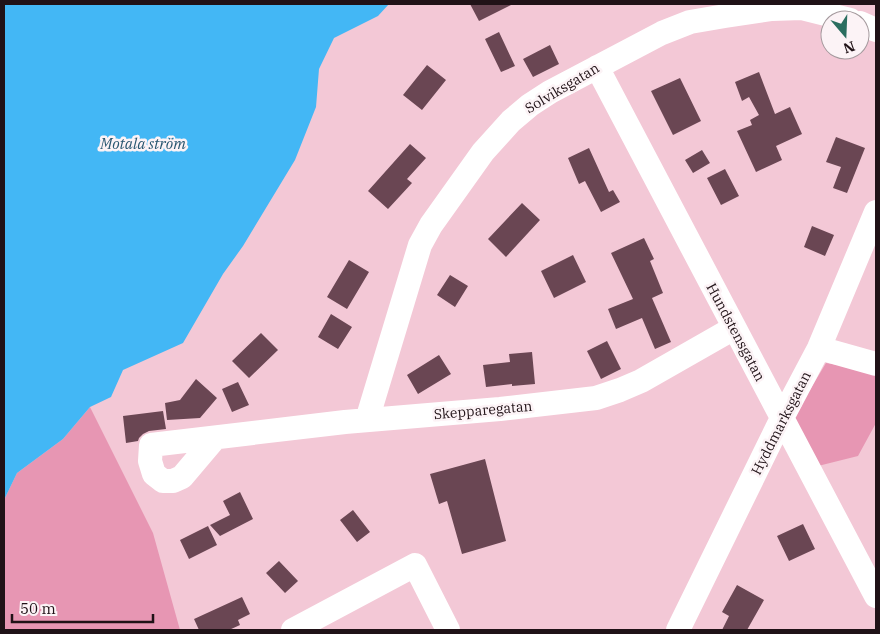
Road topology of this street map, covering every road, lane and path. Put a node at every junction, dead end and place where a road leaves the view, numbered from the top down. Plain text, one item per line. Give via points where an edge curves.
1 (802, 6) edge
2 (820, 11) edge
3 (597, 67) junction
4 (876, 212) edge
5 (872, 237) edge
6 (734, 328) junction
7 (819, 348) junction
8 (876, 364) edge
9 (782, 418) junction
10 (368, 420) junction
11 (215, 438) dead end
12 (876, 596) edge
13 (293, 630) edge
14 (448, 630) edge
15 (678, 630) edge

1 - 2 street, Solviksgatan
1 - 3 street, Solviksgatan via 690,22
3 - 6 street, Hundstensgatan
3 - 10 street, Solviksgatan via 550,92 511,121 483,152 431,225 420,245
4 - 5 street, Hyddmarksgatan
5 - 7 street, Hyddmarksgatan
6 - 9 street, Hundstensgatan
6 - 10 street, Skepparegatan via 641,381 596,398
7 - 8 street
7 - 9 street, Hyddmarksgatan
9 - 12 street, Hundstensgatan
9 - 15 street, Hyddmarksgatan
10 - 11 street, Skepparegatan
13 - 14 street via 415,565

